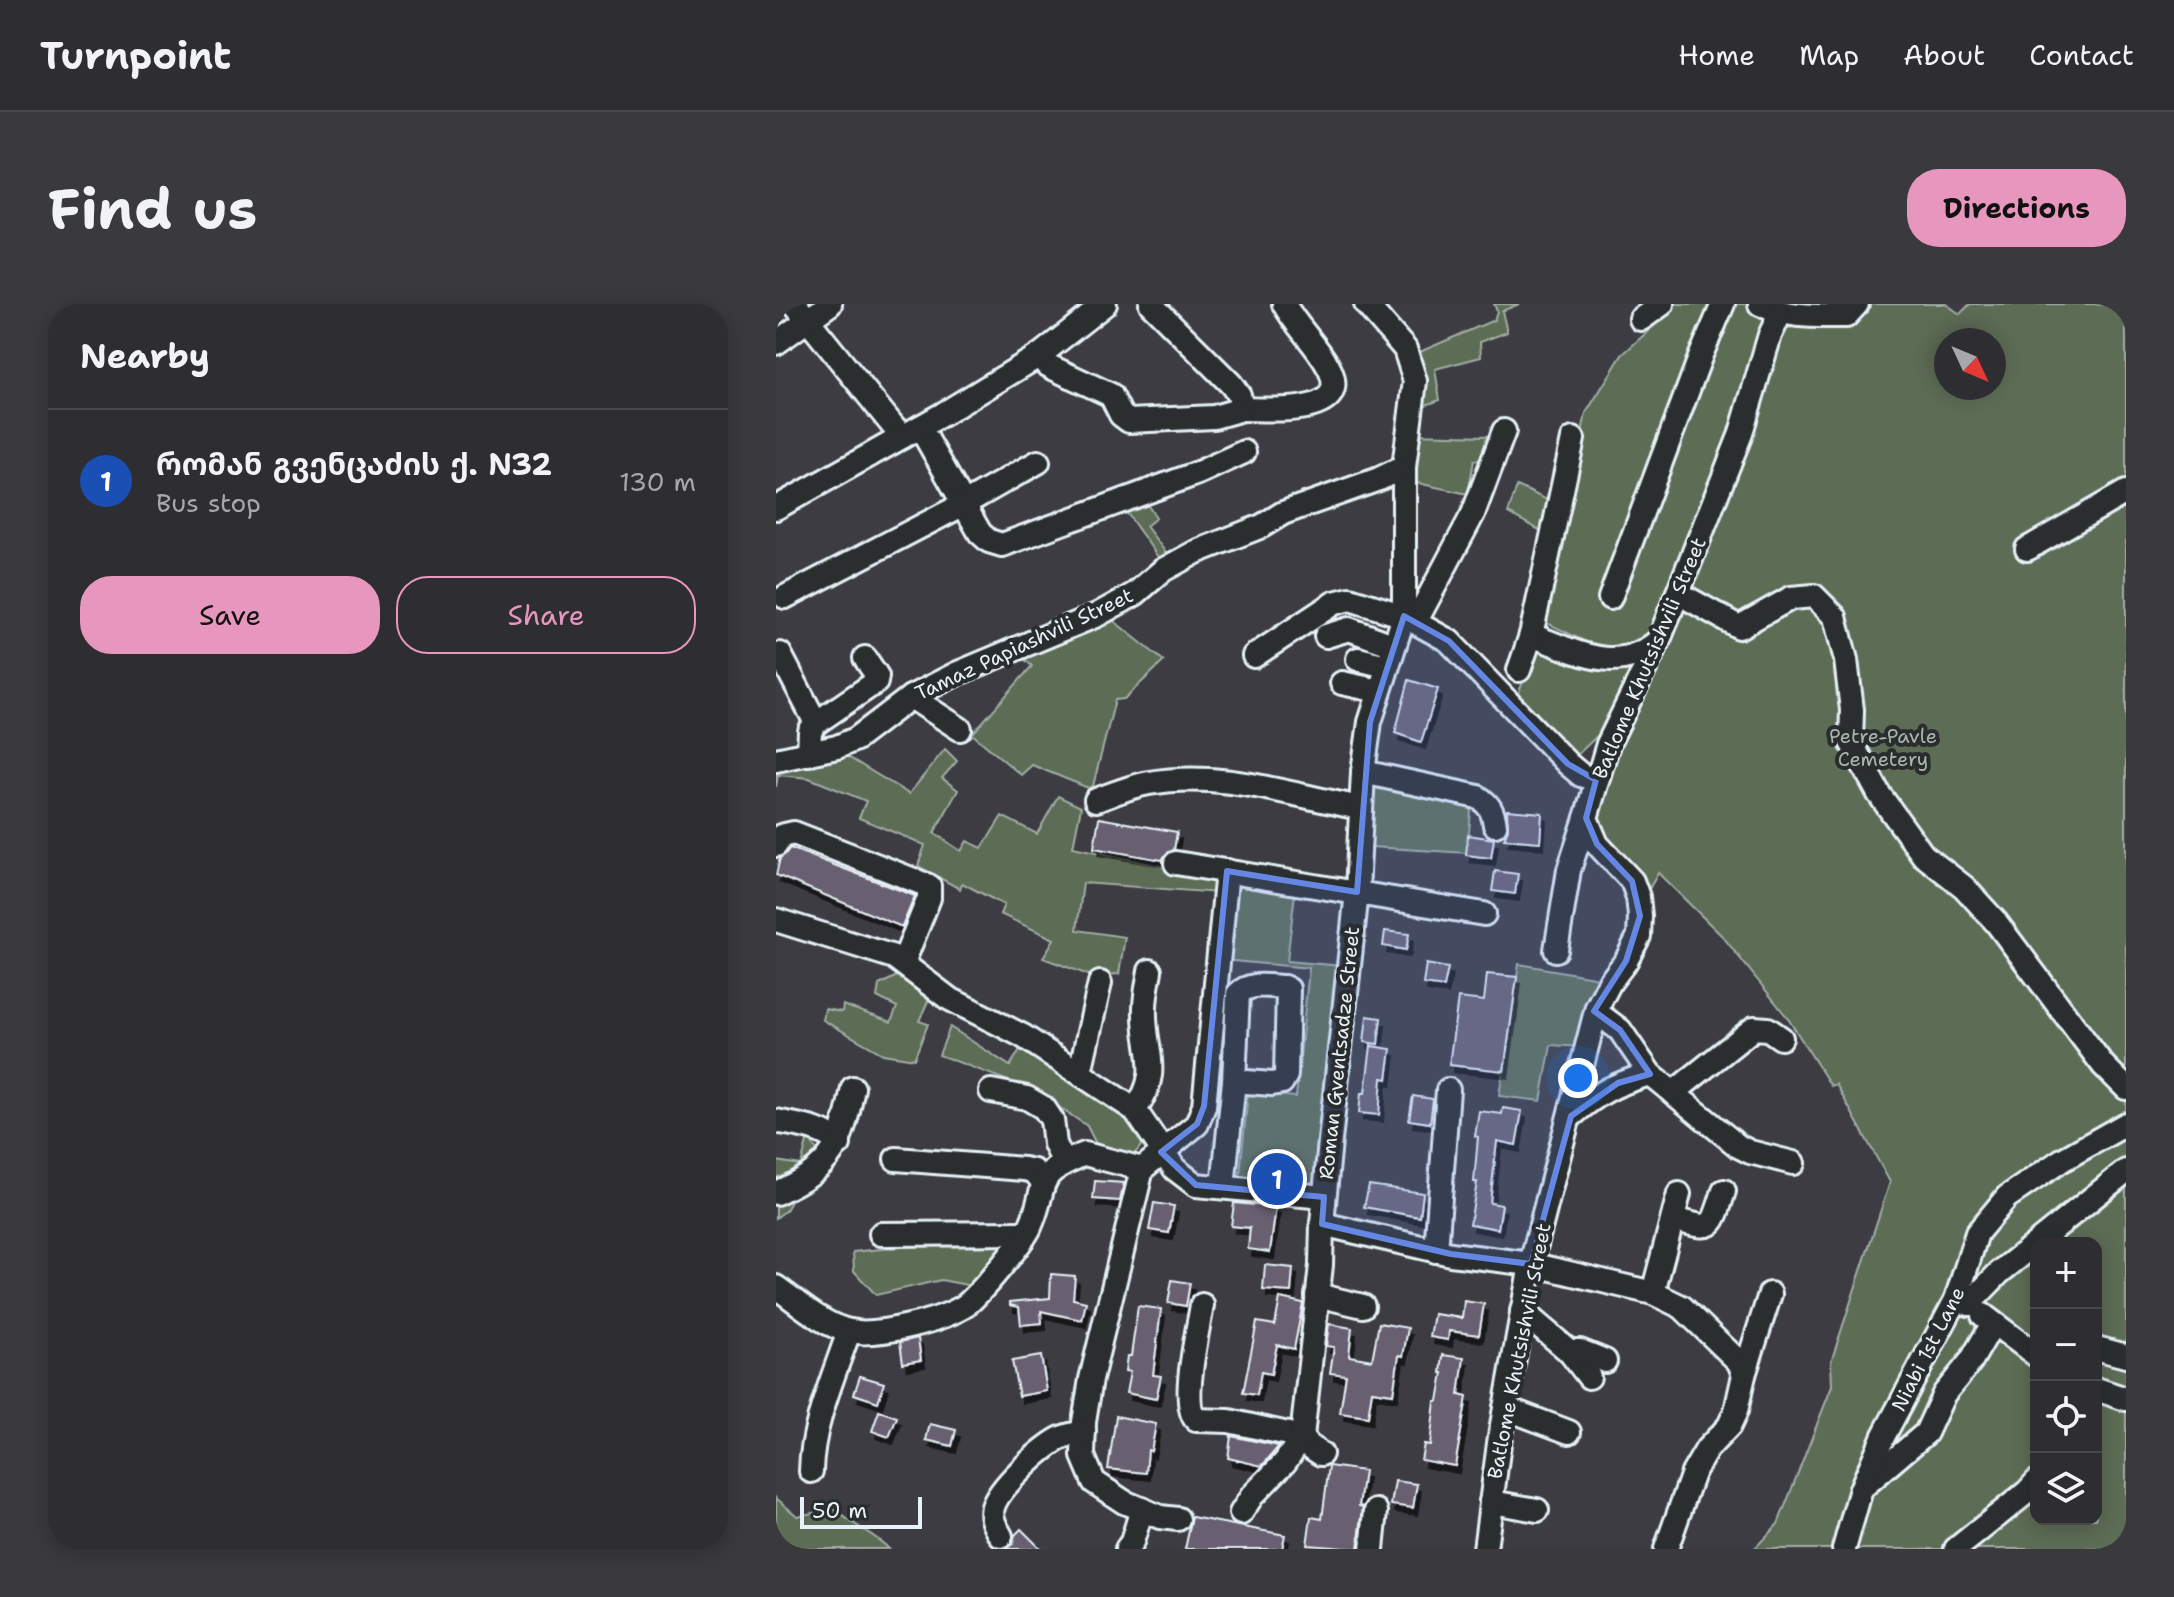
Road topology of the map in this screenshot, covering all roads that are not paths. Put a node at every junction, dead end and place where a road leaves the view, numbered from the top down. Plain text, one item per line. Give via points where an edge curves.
1 (830, 304) edge
2 (1105, 304) edge
3 (1151, 304) edge
4 (1284, 304) edge
5 (1366, 304) edge
6 (1662, 304) edge
7 (1723, 304) edge
8 (1857, 304) edge
9 (1770, 309) edge
10 (800, 312) edge
11 (1641, 319) dead end
12 (776, 343) edge
13 (1040, 355) junction
14 (1242, 409) junction
15 (1504, 431) dead end
16 (911, 432) junction
17 (1573, 439) dead end
18 (1244, 452) dead end
19 (1038, 462) dead end
20 (1404, 467) junction
21 (2126, 492) edge
22 (964, 504) junction
23 (776, 508) edge
24 (2027, 549) dead end
25 (1678, 593) junction
26 (785, 597) dead end
27 (1610, 598) dead end
28 (1410, 618) junction
29 (1531, 635) junction
30 (1326, 636) dead end
31 (1659, 640) junction
32 (780, 654) dead end
33 (1254, 656) dead end
34 (1390, 656) junction
35 (865, 658) dead end
36 (1358, 659) dead end
37 (1519, 670) dead end
38 (1342, 683) dead end
39 (1379, 691) junction
40 (911, 697) junction
41 (816, 723) junction
42 (960, 729) dead end
43 (809, 754) junction
44 (776, 760) edge
45 (1363, 772) junction
46 (1596, 780) junction
47 (1096, 800) dead end
48 (1361, 808) junction
49 (1586, 818) junction
50 (1495, 825) dead end
51 (776, 845) edge
52 (1176, 863) dead end
53 (1227, 871) junction
54 (1357, 892) junction
55 (1484, 914) dead end
56 (776, 920) edge
57 (1556, 950) dead end
58 (903, 963) junction
59 (1218, 969) junction
60 (1150, 971) dead end
61 (1100, 983) dead end
62 (1244, 988) junction
63 (1596, 1012) junction
64 (1781, 1038) dead end
65 (1080, 1072) junction
66 (1650, 1074) junction
67 (1234, 1081) junction
68 (853, 1088) dead end
69 (2126, 1088) edge
70 (1448, 1090) dead end
71 (991, 1091) dead end
72 (1673, 1093) junction
73 (1135, 1110) junction
74 (1571, 1116) junction
75 (776, 1121) edge
76 (2126, 1124) edge
77 (839, 1144) junction
78 (1161, 1152) junction
79 (896, 1159) dead end
80 (1064, 1163) junction
81 (1793, 1163) dead end
82 (1142, 1169) junction
83 (2126, 1171) edge
84 (1043, 1182) junction
85 (1223, 1187) junction
86 (1724, 1191) dead end
87 (776, 1193) edge
88 (1679, 1194) dead end
89 (1324, 1197) junction
90 (1673, 1219) junction
91 (1322, 1224) junction
92 (1026, 1233) junction
93 (881, 1234) dead end
94 (1436, 1251) junction
95 (1531, 1264) junction
96 (776, 1287) edge
97 (1770, 1294) dead end
98 (1317, 1295) junction
99 (1662, 1296) junction
100 (1963, 1302) junction
101 (1202, 1305) dead end
102 (1363, 1306) dead end
103 (1522, 1311) junction
104 (1712, 1313) dead end
105 (1993, 1323) junction
106 (849, 1331) junction
107 (2030, 1350) edge
108 (2102, 1350) edge
109 (1569, 1351) junction
110 (2126, 1356) edge
111 (1605, 1361) dead end
112 (1744, 1375) junction
113 (1589, 1377) dead end
114 (2102, 1392) edge
115 (2126, 1399) edge
116 (1505, 1408) junction
117 (1084, 1432) junction
118 (1569, 1432) dead end
119 (1302, 1437) junction
120 (1321, 1454) dead end
121 (811, 1471) dead end
122 (1861, 1489) junction
123 (2030, 1489) edge
124 (1491, 1502) junction
125 (1142, 1509) junction
126 (1537, 1510) dead end
127 (1376, 1511) dead end
128 (1241, 1513) dead end
129 (1178, 1519) dead end
130 (1001, 1536) dead end
131 (1127, 1549) edge
132 (1372, 1549) edge
133 (1485, 1549) edge
134 (1666, 1549) edge
135 (1844, 1549) edge
136 (1956, 1549) edge

1 - 10 street
2 - 13 street
3 - 14 street via 1231,384
4 - 14 street via 1329,369 1330,395 1324,402 1295,409
5 - 20 street via 1411,362 1415,381
6 - 11 street
7 - 27 street
8 - 9 street via 1846,316
9 - 25 street, Batlome Khutsishvili Street via 1770,335 1740,436
10 - 12 street
10 - 16 street
13 - 14 street via 1053,368 1111,395 1129,421 1214,417
13 - 16 street
15 - 28 street via 1473,514
16 - 22 street
16 - 23 street
17 - 29 street
18 - 22 street via 1002,545 980,533
19 - 22 street
20 - 28 street
20 - 40 street, Tamaz Papiashvili Street via 1196,552 1097,615
21 - 24 street
22 - 26 street
25 - 31 street, Batlome Khutsishvili Street
25 - 69 street via 1739,627 1791,598 1814,596 1835,617 1846,660 1851,742 1879,794 1923,855 1964,887 1996,922
28 - 33 street via 1350,599 1334,603
28 - 34 street, Roman Gventsadze Street
28 - 46 street via 1449,641 1568,764
29 - 31 street via 1608,660 1629,659
29 - 37 street
30 - 34 street via 1349,629
31 - 46 street, Batlome Khutsishvili Street
32 - 41 street
34 - 36 street
34 - 39 street, Roman Gventsadze Street
35 - 41 street via 876,682
38 - 39 street
39 - 45 street, Roman Gventsadze Street
40 - 42 street
40 - 43 street, Tamaz Papiashvili Street via 856,739
41 - 43 street via 810,731
43 - 44 street, Tamaz Papiashvili Street
45 - 48 street, Roman Gventsadze Street
45 - 50 street via 1478,797 1487,803
46 - 49 street, Batlome Khutsishvili Street
47 - 48 street via 1146,784 1220,779
48 - 54 street, Roman Gventsadze Street
49 - 57 street via 1569,870
49 - 63 street, Batlome Khutsishvili Street via 1597,844 1632,881 1640,916 1639,936
51 - 58 street via 781,836 794,833 929,886
52 - 53 street
53 - 54 street
53 - 59 street
54 - 55 street
54 - 89 street, Roman Gventsadze Street
56 - 58 street, Roman Gventsadze Street
58 - 65 street, Roman Gventsadze Street via 948,998
59 - 62 street via 1231,970
59 - 78 street via 1204,1106 1197,1124
60 - 73 street via 1144,1010 1151,1079
61 - 65 street
62 - 67 street via 1238,994
62 - 67 street via 1288,989 1286,1075 1272,1084
63 - 66 street via 1620,1030
63 - 74 street, Batlome Khutsishvili Street
64 - 72 street via 1754,1028
65 - 73 street, Roman Gventsadze Street
66 - 72 street
66 - 74 street via 1618,1083
67 - 85 street
68 - 77 street
70 - 94 street
71 - 80 street via 1027,1098 1044,1108
72 - 81 street via 1738,1146
73 - 78 street, Roman Gventsadze Street
74 - 95 street, Batlome Khutsishvili Street
75 - 77 street via 819,1130
76 - 100 street, Niabi 1st Lane via 2007,1197 1977,1233
77 - 87 street via 800,1182
78 - 82 street
78 - 85 street, Roman Gventsadze Street via 1196,1185
79 - 84 street via 1024,1169
80 - 82 street via 1085,1154
80 - 84 street
82 - 117 street via 1091,1379
83 - 100 street
84 - 92 street
85 - 89 street, Roman Gventsadze Street
86 - 90 street via 1710,1226
88 - 90 street
89 - 91 street
90 - 99 street
91 - 94 street
91 - 98 street
92 - 93 street
92 - 106 street via 965,1306 929,1322
94 - 95 street
95 - 99 street
95 - 103 street, Batlome Khutsishvili Street
96 - 106 street
97 - 112 street
98 - 102 street
98 - 119 street
99 - 104 street
99 - 112 street via 1682,1307 1739,1362
100 - 105 street
100 - 122 street, Niabi 1st Lane via 1884,1435
101 - 119 street via 1190,1414 1196,1420 1229,1421
103 - 109 street
103 - 116 street, Batlome Khutsishvili Street
105 - 107 street
105 - 122 street via 1944,1394 1926,1433
106 - 121 street via 819,1422
108 - 110 street
109 - 111 street
109 - 113 street
112 - 134 street via 1736,1411 1693,1473
114 - 115 street
116 - 118 street
116 - 124 street, Batlome Khutsishvili Street
117 - 125 street via 1083,1456 1094,1482
117 - 130 street via 1061,1437 999,1494 992,1508
119 - 120 street
119 - 128 street
122 - 135 street, Niabi 1st Lane
123 - 136 street
124 - 126 street
124 - 133 street, Batlome Khutsishvili Street
125 - 129 street
125 - 131 street
127 - 132 street

